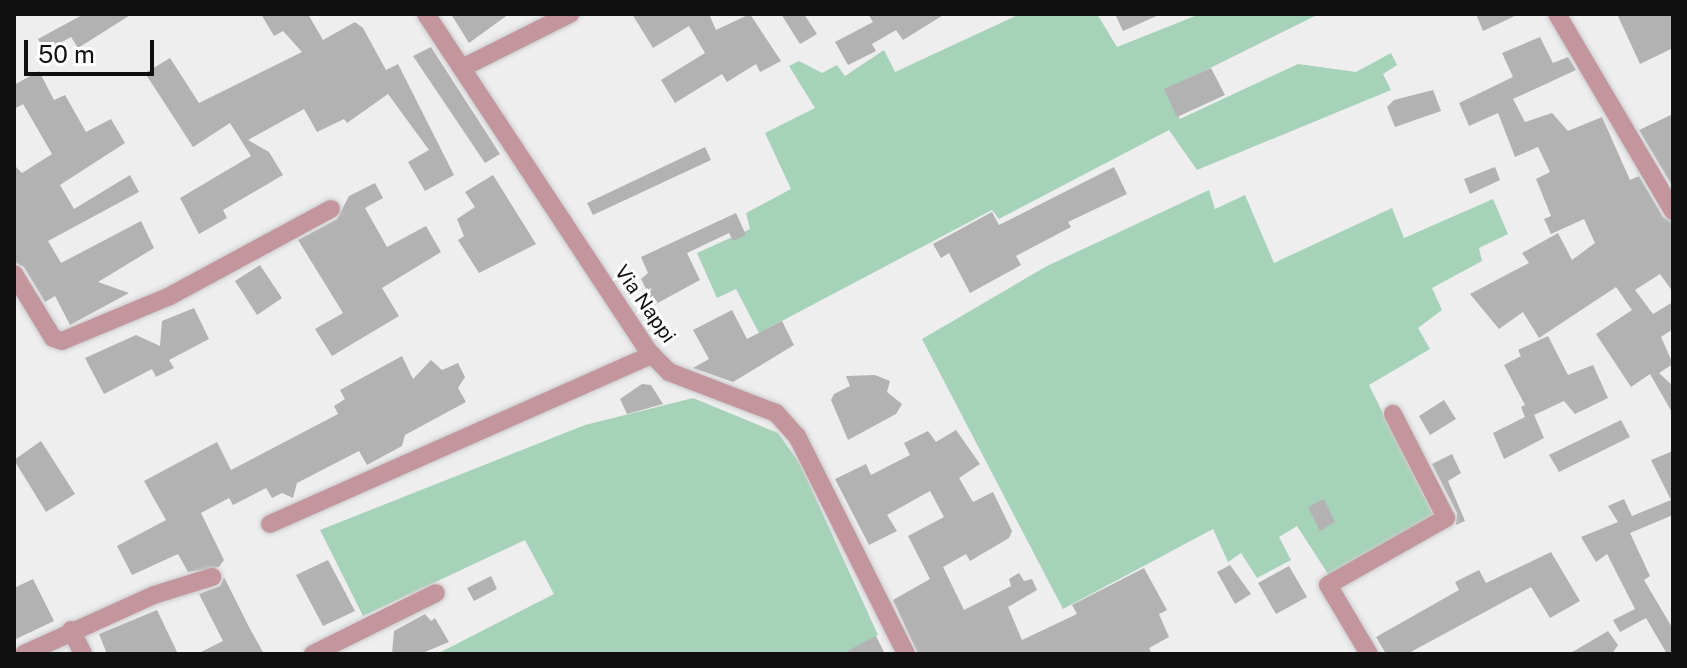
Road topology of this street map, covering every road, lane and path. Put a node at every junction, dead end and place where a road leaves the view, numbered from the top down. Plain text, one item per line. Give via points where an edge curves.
1 (426, 14) edge
2 (570, 14) edge
3 (1557, 14) edge
4 (462, 68) junction
5 (331, 209) dead end
6 (1673, 211) edge
7 (14, 274) edge
8 (652, 355) junction
9 (1393, 414) dead end
10 (270, 524) dead end
11 (212, 577) dead end
12 (436, 593) dead end
13 (71, 630) junction
14 (24, 654) edge
15 (83, 654) edge
16 (313, 654) edge
17 (906, 654) edge
18 (1369, 654) edge

1 - 4 street, Via Nappi
2 - 4 street
3 - 6 street
4 - 8 street, Via Nappi
5 - 7 street via 170,296 62,341 53,338
8 - 10 street
8 - 17 street, Via Nappi via 669,372 776,413 797,436
9 - 18 street via 1446,518 1328,585
11 - 13 street
12 - 16 street
13 - 14 street
13 - 15 street

